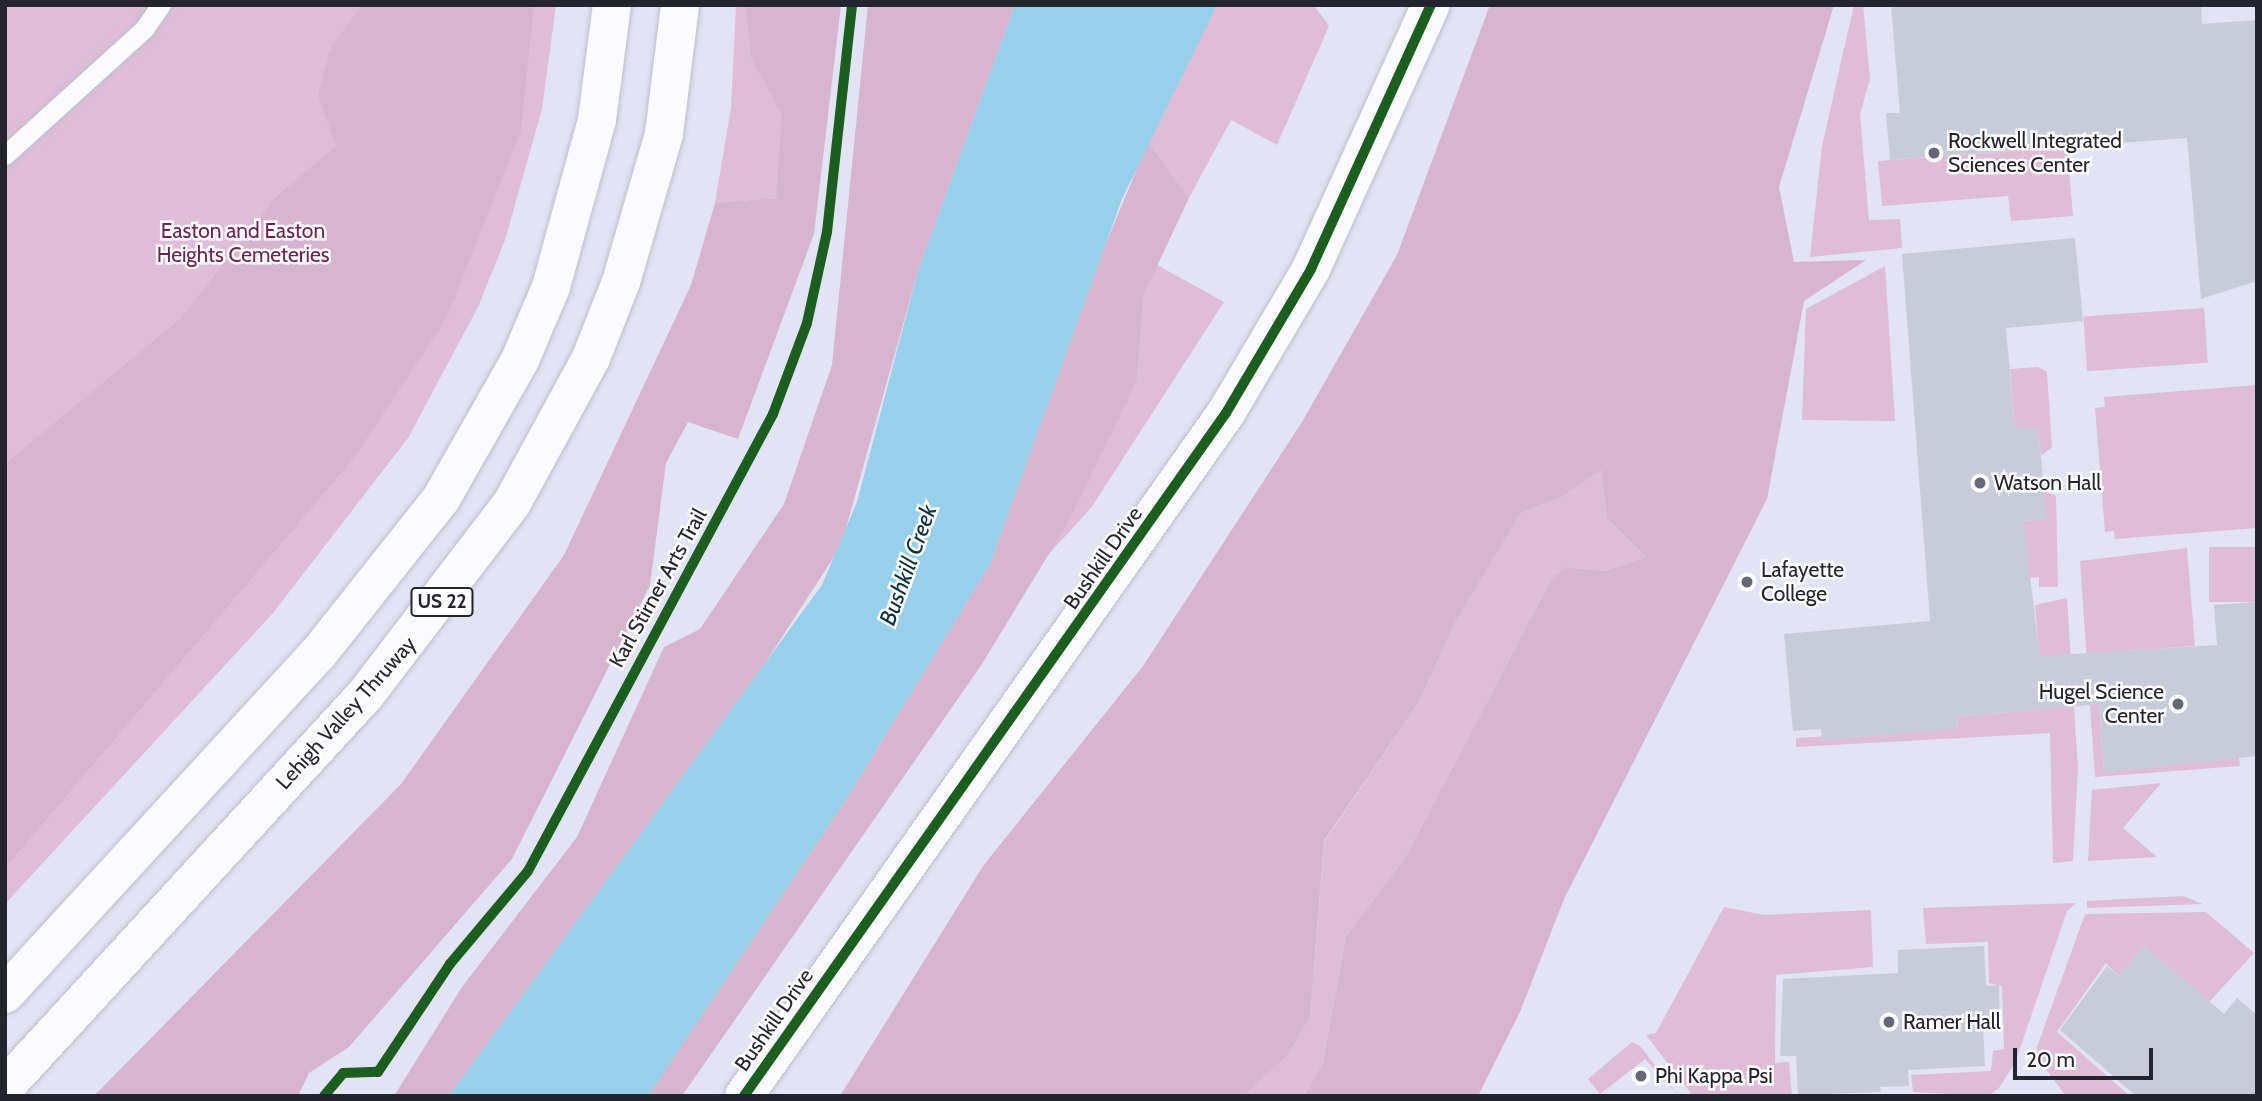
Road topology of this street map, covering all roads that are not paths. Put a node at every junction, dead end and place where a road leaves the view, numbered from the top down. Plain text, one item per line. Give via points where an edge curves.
1 (161, 5) edge
2 (612, 5) edge
3 (680, 5) edge
4 (1431, 5) edge
5 (5, 155) edge
6 (5, 994) edge
7 (5, 1087) edge
8 (744, 1096) edge

1 - 5 lane via 144,29
2 - 6 main road, US 22 via 597,120 551,287 520,360 442,499 318,654
3 - 7 main road, Lehigh Valley Thruway / US 22 via 664,134 621,282 591,358 512,503 366,694
4 - 8 main road, Bushkill Drive via 1311,269 1226,413

